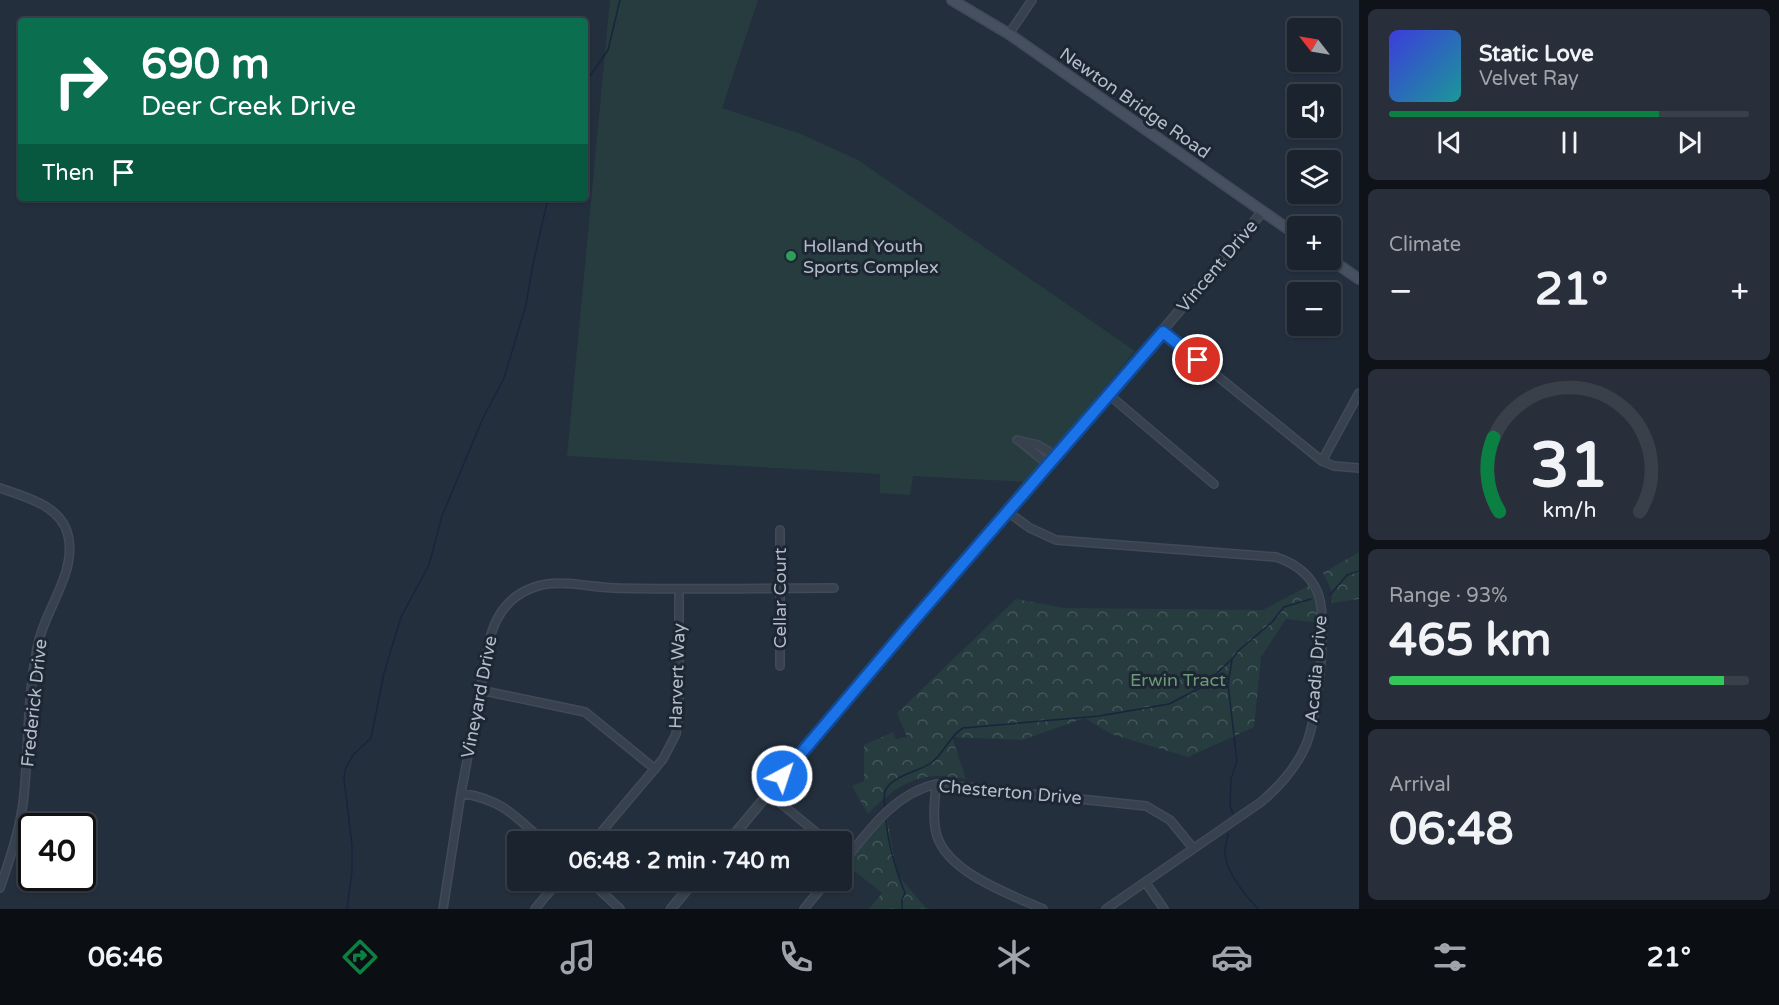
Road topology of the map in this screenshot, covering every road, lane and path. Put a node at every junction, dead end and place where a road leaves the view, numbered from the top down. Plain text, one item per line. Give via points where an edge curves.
1 (952, 0) edge
2 (1032, 0) edge
3 (1009, 34) junction
4 (1263, 212) junction
5 (1287, 228) edge
6 (1341, 267) edge
7 (1359, 279) edge
8 (1163, 332) junction
9 (1359, 393) edge
10 (1108, 394) junction
11 (1056, 456) junction
12 (1322, 461) junction
13 (1049, 465) junction
14 (1359, 468) edge
15 (1214, 484) dead end
16 (0, 488) edge
17 (1008, 513) junction
18 (780, 530) dead end
19 (781, 588) junction
20 (834, 588) dead end
21 (679, 589) junction
22 (780, 666) dead end
23 (480, 690) junction
24 (655, 768) junction
25 (936, 784) junction
26 (461, 793) junction
27 (768, 793) junction
28 (532, 831) edge
29 (602, 831) edge
30 (737, 831) edge
31 (815, 831) edge
32 (852, 847) edge
33 (1193, 848) junction
34 (1146, 883) junction
35 (0, 888) edge
36 (550, 891) edge
37 (601, 891) edge
38 (686, 891) edge
39 (819, 891) edge
40 (443, 909) edge
41 (535, 909) edge
42 (620, 909) edge
43 (671, 909) edge
44 (804, 909) edge
45 (1042, 909) edge
46 (1106, 909) edge
47 (1164, 909) edge

1 - 3 main road, Newton Bridge Road
2 - 3 street
3 - 4 main road, Newton Bridge Road
4 - 5 main road, Newton Bridge Road
4 - 8 street, Vincent Drive
6 - 7 main road
8 - 10 street, Vincent Drive
8 - 12 street
9 - 12 street
10 - 11 street, Vincent Drive
10 - 15 street
11 - 13 street, Vincent Drive
11 - 13 street via 1038,444 1017,440
12 - 14 street
13 - 17 street, Vincent Drive
16 - 35 street, Frederick Drive via 49,508 63,522 70,547 65,573 38,643 21,814
17 - 27 street, Vincent Drive
17 - 33 street, Acadia Drive via 1041,534 1064,541 1276,557 1299,568 1315,586 1323,619 1316,707 1306,745 1289,774 1271,794
18 - 19 street, Cellar Court
19 - 20 street, Vineyard Drive
19 - 21 street, Vineyard Drive
19 - 22 street, Cellar Court
21 - 23 street, Vineyard Drive via 555,583 524,591 504,607 495,622
21 - 24 street, Harvert Way via 680,714 671,746
23 - 24 street via 585,712
23 - 26 street, Vineyard Drive
24 - 29 street, Harvert Way
25 - 32 street, Chesterton Drive via 898,801
25 - 33 street, Chesterton Drive via 1146,806 1170,820
25 - 45 street via 935,828 948,856 967,872
26 - 28 street via 495,801
26 - 40 street, Vineyard Drive
27 - 30 street, Vincent Drive
27 - 31 street
33 - 34 street, Acadia Drive
34 - 46 street, Acadia Drive
34 - 47 street
36 - 41 street
37 - 42 street
38 - 43 street
39 - 44 street

